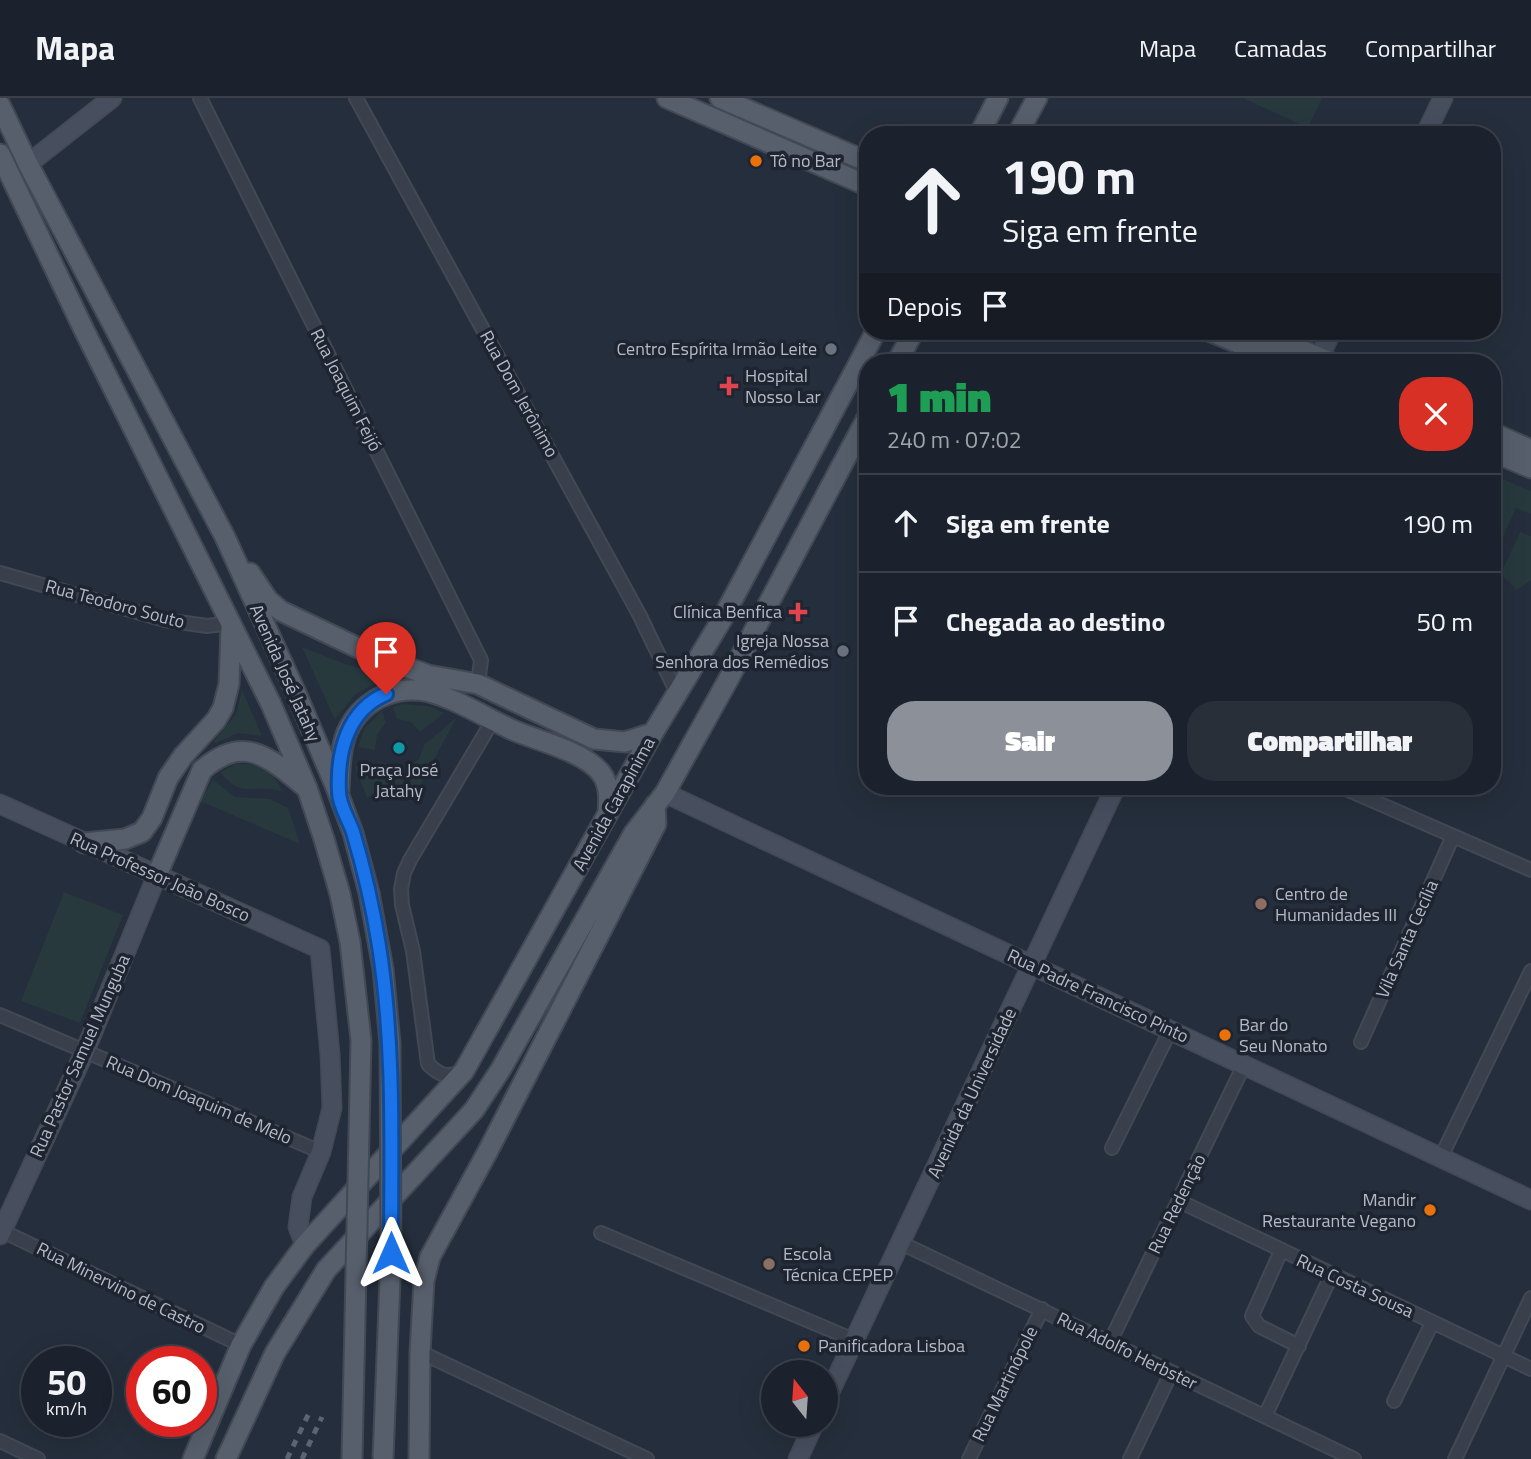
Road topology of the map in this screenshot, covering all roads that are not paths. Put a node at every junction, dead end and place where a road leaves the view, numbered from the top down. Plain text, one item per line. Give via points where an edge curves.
1 (112, 98) edge
2 (200, 98) edge
3 (356, 98) edge
4 (667, 98) edge
5 (720, 98) edge
6 (998, 98) edge
7 (1037, 98) edge
8 (1443, 98) edge
9 (0, 105) edge
10 (703, 105) edge
11 (984, 126) edge
12 (1022, 126) edge
13 (1429, 126) edge
14 (0, 154) edge
15 (859, 158) edge
16 (28, 164) junction
17 (7, 175) edge
18 (859, 182) edge
19 (1231, 340) edge
20 (1276, 340) edge
21 (1265, 354) edge
22 (1307, 354) edge
23 (859, 363) edge
24 (859, 433) edge
25 (1501, 437) edge
26 (1531, 450) edge
27 (1501, 455) edge
28 (1531, 468) edge
29 (225, 537) junction
30 (0, 573) edge
31 (231, 624) junction
32 (478, 684) junction
33 (677, 693) junction
34 (493, 720) junction
35 (653, 733) junction
36 (307, 788) junction
37 (338, 795) junction
38 (1112, 795) edge
39 (1360, 795) edge
40 (660, 799) junction
41 (0, 804) edge
42 (608, 815) junction
43 (1453, 836) junction
44 (85, 843) junction
45 (1531, 870) edge
46 (158, 875) junction
47 (1032, 966) junction
48 (1531, 971) edge
49 (0, 1015) edge
50 (1170, 1031) junction
51 (1362, 1042) dead end
52 (85, 1051) junction
53 (1244, 1065) junction
54 (464, 1071) junction
55 (1112, 1148) dead end
56 (321, 1152) junction
57 (1441, 1157) junction
58 (1531, 1200) edge
59 (1179, 1201) junction
60 (1, 1232) edge
61 (601, 1233) dead end
62 (901, 1243) junction
63 (305, 1245) junction
64 (1281, 1251) junction
65 (1332, 1274) junction
66 (1531, 1298) edge
67 (1042, 1309) junction
68 (1432, 1323) junction
69 (854, 1340) junction
70 (1110, 1342) junction
71 (241, 1345) junction
72 (1299, 1346) junction
73 (420, 1352) junction
74 (1504, 1356) junction
75 (1531, 1369) edge
76 (1171, 1373) junction
77 (838, 1374) edge
78 (1394, 1401) dead end
79 (1265, 1416) junction
80 (808, 1437) edge
81 (0, 1441) edge
82 (38, 1459) edge
83 (193, 1459) edge
84 (226, 1459) edge
85 (352, 1459) edge
86 (383, 1459) edge
87 (419, 1459) edge
88 (647, 1459) edge
89 (798, 1459) edge
90 (969, 1459) edge
91 (1130, 1459) edge
92 (1354, 1459) edge
93 (1455, 1459) edge

1 - 16 street
2 - 32 street, Rua Joaquim Feijó via 481,660
3 - 33 street, Rua Dom Jerônimo via 639,614
4 - 10 main road
5 - 15 main road
6 - 11 main road
7 - 12 main road
8 - 13 street
9 - 16 main road, Avenida José Jatahy
10 - 18 main road
14 - 17 main road, Avenida José Jatahy
16 - 29 main road, Avenida José Jatahy
17 - 31 main road, Avenida José Jatahy
19 - 21 main road
20 - 22 main road
23 - 33 main road, Avenida Carapinima via 721,621
24 - 40 main road, Avenida Carapinima
25 - 26 main road
27 - 28 main road
29 - 32 main road via 268,600 281,611 371,654 428,674
29 - 37 main road, Avenida José Jatahy
30 - 31 street, Rua Teodoro Souto via 165,620
31 - 36 main road, Avenida José Jatahy
31 - 44 main road via 229,684 223,708 168,778 152,818 142,832 125,839
32 - 35 main road via 594,739 625,742
33 - 35 main road, Avenida Carapinima
34 - 37 main road via 430,692 398,691 376,698 346,734
34 - 42 main road via 588,760 606,780
34 - 54 street via 410,860 401,889 428,1064 436,1073 451,1076
35 - 42 main road, Avenida Carapinima
36 - 46 main road via 265,755 239,751 214,759 202,770
36 - 85 main road, Avenida José Jatahy, bridge via 340,894 361,1040
37 - 86 main road, Avenida José Jatahy, bridge via 353,833 377,931 390,1043 391,1253
38 - 47 street, Avenida da Universidade
39 - 43 street
40 - 47 street, Rua Padre Francisco Pinto
40 - 73 main road via 656,824 430,1257
40 - 84 main road, Avenida Carapinima via 634,833 474,1110 326,1270 275,1353
41 - 44 street, Rua Professor João Bosco
42 - 54 main road, Avenida Carapinima
43 - 45 street
43 - 51 street, Vila Santa Cecília
44 - 46 street, Rua Professor João Bosco
46 - 52 street, Rua Pastor Samuel Munguba
46 - 56 street, Rua Professor João Bosco via 320,949 331,1108
47 - 50 street, Rua Padre Francisco Pinto
47 - 62 street, Avenida da Universidade
48 - 57 street
49 - 52 street, Rua Dom Joaquim de Melo
50 - 53 street, Rua Padre Francisco Pinto
50 - 55 street
52 - 56 street, Rua Dom Joaquim de Melo
52 - 60 street, Rua Pastor Samuel Munguba
53 - 57 street, Rua Padre Francisco Pinto
53 - 59 street, Rua Redenção
54 - 63 main road, Avenida Carapinima
56 - 63 street via 302,1196 298,1227
57 - 58 street, Rua Padre Francisco Pinto
59 - 64 street, Rua Costa Sousa
59 - 70 street, Rua Redenção
60 - 71 street, Rua Minervino de Castro
61 - 69 street
62 - 67 street, Rua Adolfo Herbster
62 - 69 street, Avenida da Universidade
63 - 71 main road, Avenida Carapinima
64 - 65 street, Rua Costa Sousa
64 - 72 street via 1252,1316 1259,1326
65 - 68 street, Rua Costa Sousa
65 - 72 street
66 - 74 street
67 - 70 street, Rua Adolfo Herbster
67 - 90 street, Rua Martinópole
68 - 74 street, Rua Costa Sousa
68 - 78 street
69 - 77 street, Avenida da Universidade
70 - 76 street, Rua Adolfo Herbster
71 - 83 main road, Avenida Carapinima
72 - 79 street
73 - 87 main road
73 - 88 street
74 - 75 street, Rua Costa Sousa
74 - 93 street
76 - 79 street, Rua Adolfo Herbster
76 - 91 street
79 - 92 street, Rua Adolfo Herbster
80 - 89 street
81 - 82 street

